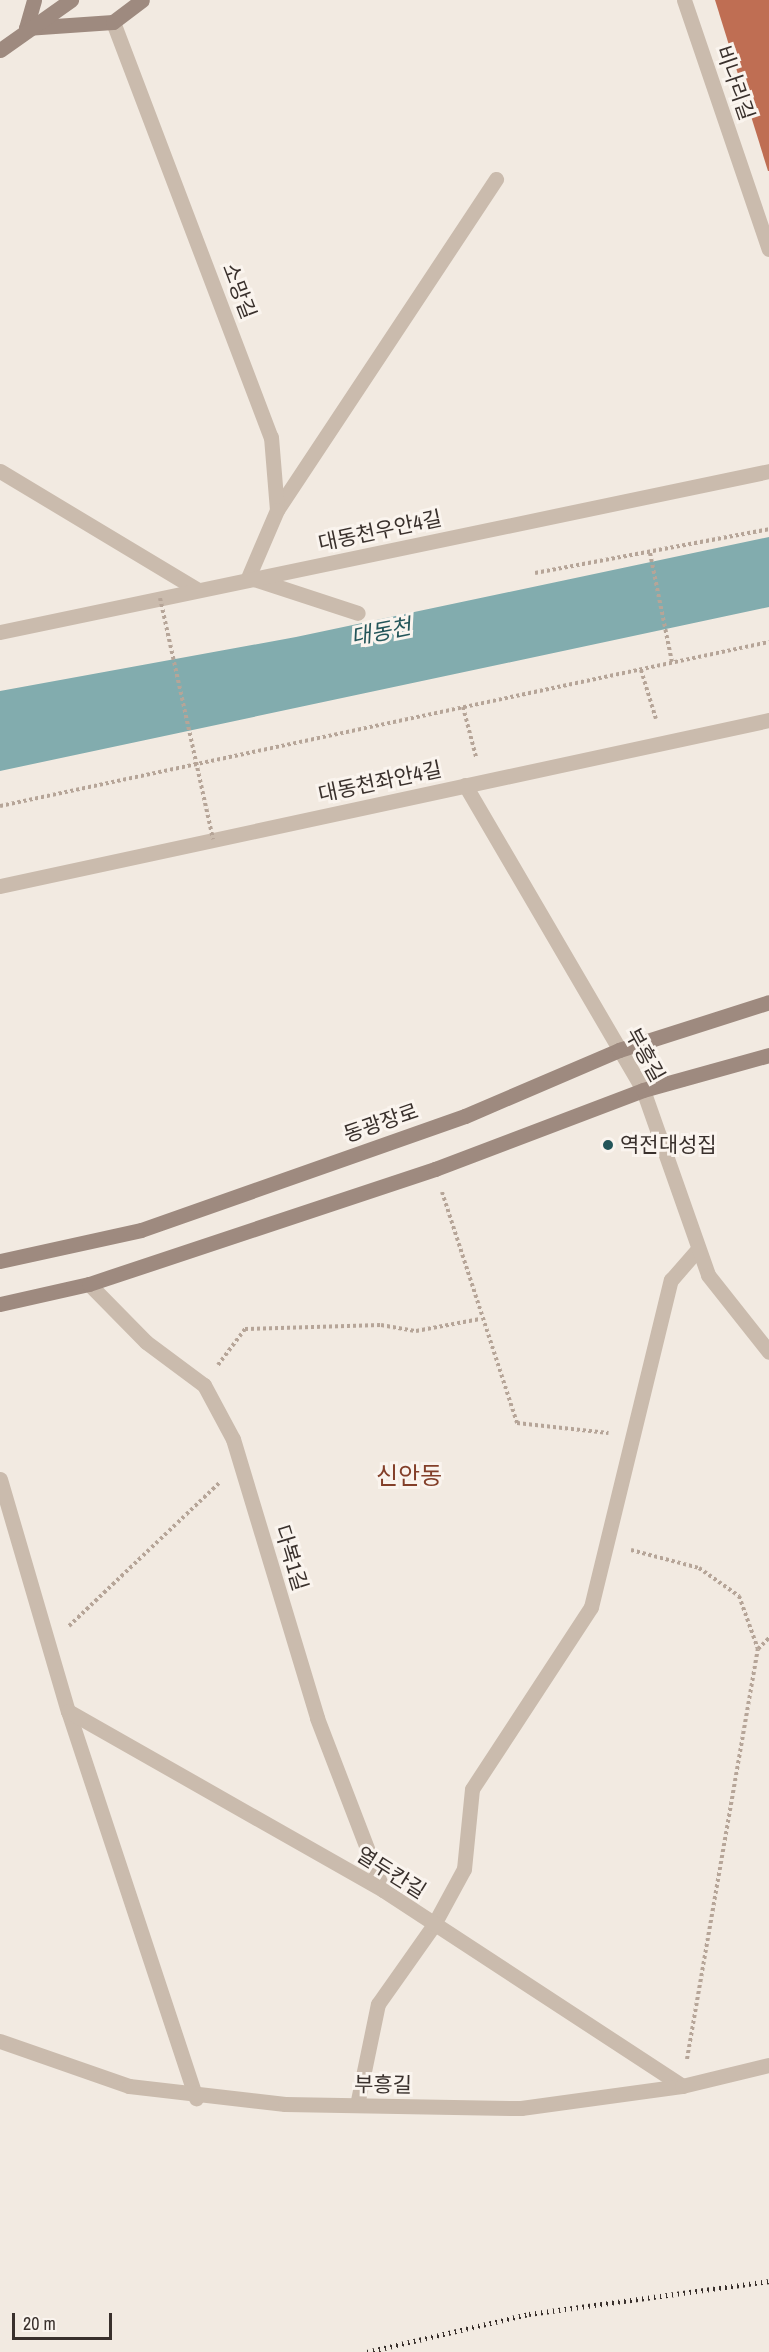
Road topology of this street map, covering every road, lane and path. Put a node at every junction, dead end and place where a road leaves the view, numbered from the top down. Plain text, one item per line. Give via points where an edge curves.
1 (34, 0) edge
2 (48, 0) edge
3 (71, 0) edge
4 (142, 0) edge
5 (684, 0) edge
6 (113, 22) junction
7 (26, 28) junction
8 (0, 50) edge
9 (496, 179) dead end
10 (769, 249) edge
11 (0, 471) edge
12 (769, 471) edge
13 (277, 510) junction
14 (769, 529) edge
15 (650, 553) junction
16 (536, 573) dead end
17 (251, 580) junction
18 (198, 590) junction
19 (160, 598) junction
20 (358, 613) dead end
21 (0, 632) edge
22 (769, 642) edge
23 (672, 662) junction
24 (641, 669) junction
25 (462, 707) junction
26 (653, 707) dead end
27 (769, 720) edge
28 (477, 764) dead end
29 (465, 785) junction
30 (0, 806) edge
31 (213, 839) junction
32 (0, 886) edge
33 (769, 1002) edge
34 (619, 1050) junction
35 (769, 1055) edge
36 (643, 1090) junction
37 (435, 1169) junction
38 (696, 1251) junction
39 (0, 1261) edge
40 (89, 1284) junction
41 (0, 1304) edge
42 (480, 1319) junction
43 (769, 1352) edge
44 (204, 1384) junction
45 (633, 1436) junction
46 (240, 1462) junction
47 (0, 1479) edge
48 (607, 1543) junction
49 (769, 1638) edge
50 (50, 1644) junction
51 (758, 1649) junction
52 (68, 1711) junction
53 (383, 1890) junction
54 (433, 1926) junction
55 (0, 2041) edge
56 (769, 2065) edge
57 (682, 2086) junction
58 (196, 2098) junction
59 (357, 2105) junction

1 - 7 street
2 - 7 street
3 - 7 street
4 - 6 street
5 - 10 street, 비나리길
6 - 7 street
6 - 13 street, 소망길 via 271,437
7 - 8 street
9 - 13 street
11 - 18 street
12 - 17 street, 대동천우안4길
13 - 17 street, 소망길
14 - 15 path
15 - 16 path
15 - 23 path
17 - 18 street, 대동천우안4길
17 - 20 street
18 - 19 street, 대동천우안4길
19 - 21 street, 대동천우안4길
19 - 31 path, bridge
22 - 23 path
23 - 24 path
24 - 25 path
24 - 26 path
25 - 28 path
25 - 30 path
27 - 29 street, 대동천좌안4길
29 - 31 street, 대동천좌안4길
29 - 34 street, 부흥길
31 - 32 street, 대동천좌안4길
33 - 34 street, 동광장로
34 - 36 street, 부흥길
34 - 39 street, 동광장로 via 465,1116 141,1230
35 - 36 street
36 - 37 street
36 - 38 street, 부흥길
37 - 40 street
37 - 42 path
38 - 43 street, 부흥길 via 708,1275
38 - 45 street via 671,1280
40 - 41 street
40 - 44 street, 다복1길 via 146,1342
42 - 44 path via 416,1331 381,1325 246,1329
42 - 45 path via 517,1423
44 - 46 street, 다복1길
45 - 48 street
46 - 50 path
46 - 53 street, 다복1길 via 317,1718
47 - 50 street
48 - 51 path via 699,1568 739,1596
48 - 54 street via 591,1607 472,1789 464,1869
49 - 51 path
50 - 52 street
51 - 57 path
52 - 53 street, 열두칸길
52 - 58 street
53 - 54 street, 열두칸길
54 - 57 street, 열두칸길
54 - 59 street via 378,2004
55 - 58 street, 부흥길 via 129,2086
56 - 57 street, 부흥길
57 - 59 street, 부흥길 via 521,2108
58 - 59 street, 부흥길

